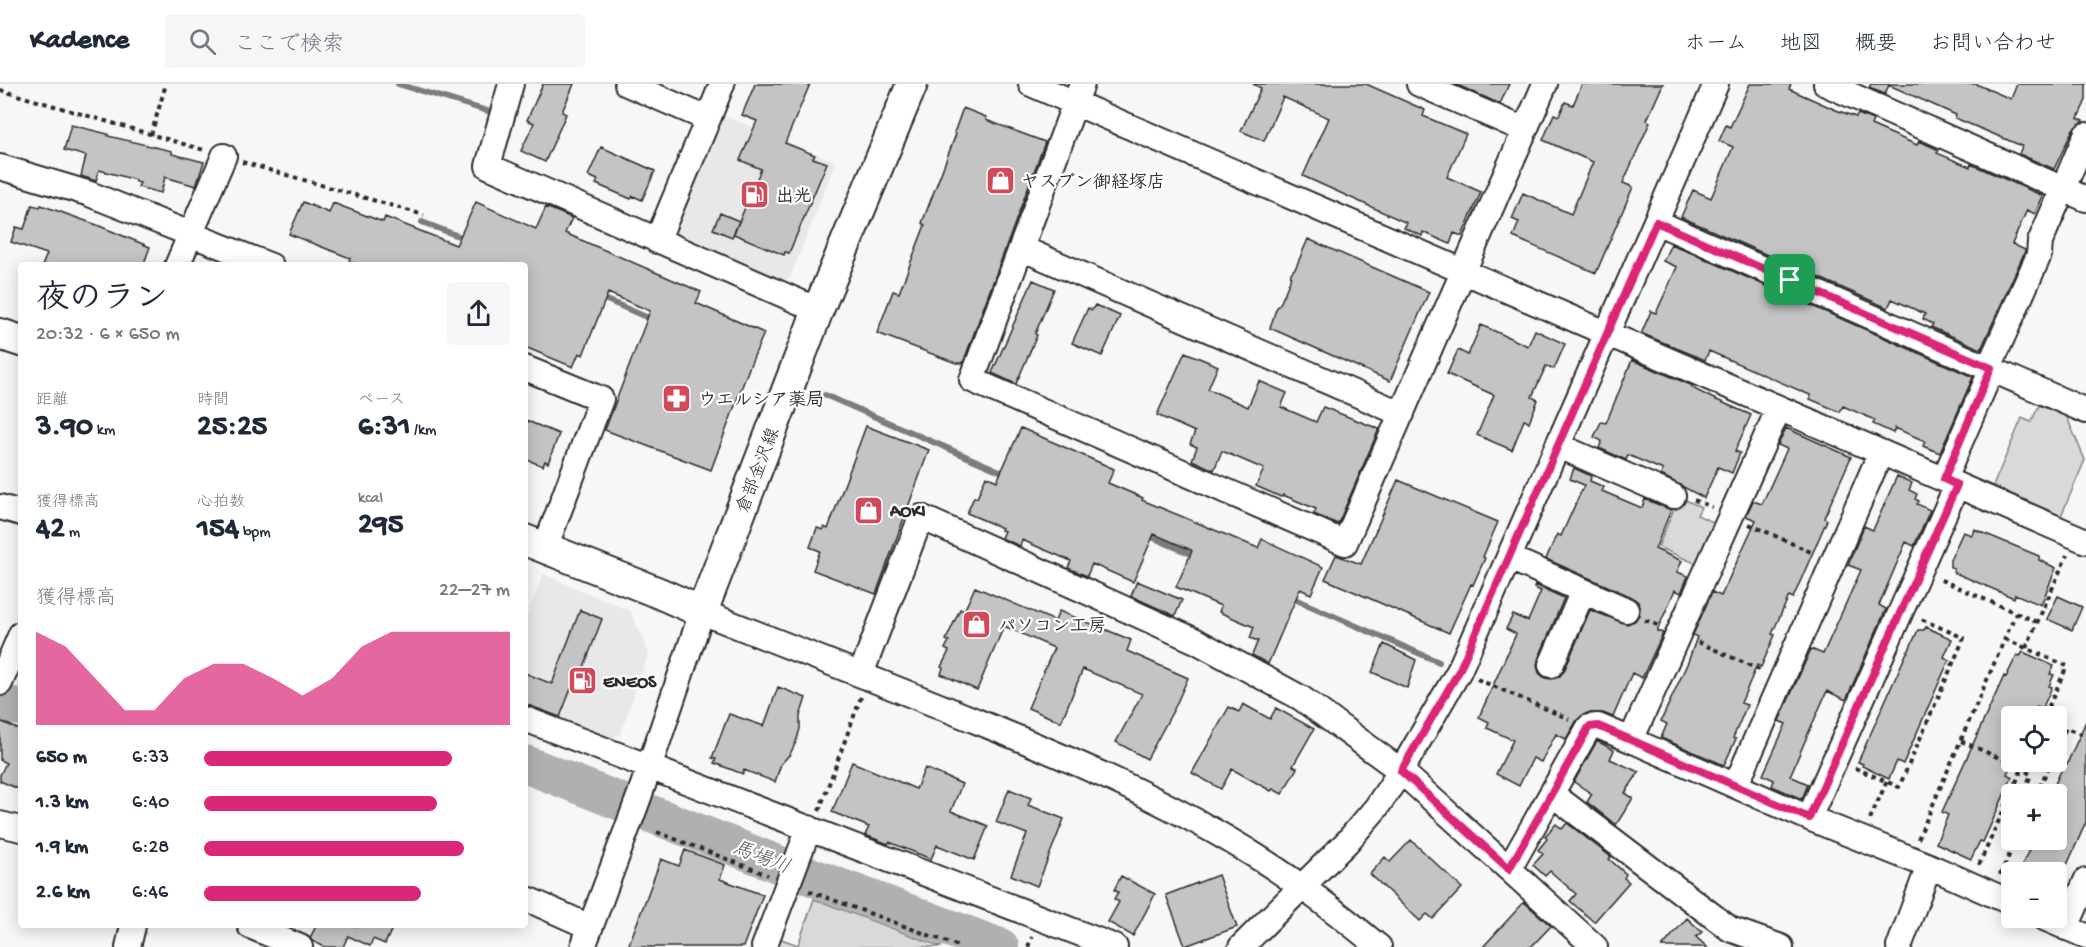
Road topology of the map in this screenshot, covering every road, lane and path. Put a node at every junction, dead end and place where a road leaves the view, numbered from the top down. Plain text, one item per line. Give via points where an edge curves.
1 (166, 84) edge
2 (511, 84) edge
3 (627, 84) edge
4 (722, 84) edge
5 (912, 84) edge
6 (1031, 84) edge
7 (1419, 84) edge
8 (1545, 84) edge
9 (1716, 84) edge
10 (1826, 84) edge
11 (1079, 94) edge
12 (708, 119) junction
13 (1525, 130) junction
14 (151, 135) dead end
15 (2086, 135) edge
16 (224, 156) dead end
17 (0, 167) edge
18 (2063, 188) junction
19 (2086, 199) edge
20 (1656, 222) junction
21 (190, 233) junction
22 (657, 241) junction
23 (1021, 248) junction
24 (179, 262) edge
25 (261, 262) edge
26 (1464, 270) junction
27 (818, 310) junction
28 (1606, 333) junction
29 (0, 334) edge
30 (18, 340) edge
31 (1991, 368) junction
32 (528, 370) edge
33 (1779, 408) junction
34 (2086, 411) edge
35 (1402, 414) junction
36 (1559, 446) junction
37 (1881, 452) junction
38 (1951, 482) junction
39 (1673, 496) dead end
40 (0, 507) edge
41 (18, 512) edge
42 (535, 544) edge
43 (2080, 546) edge
44 (1510, 558) junction
45 (1943, 569) dead end
46 (1583, 591) junction
47 (1626, 610) joint
48 (702, 612) junction
49 (2016, 613) junction
50 (1921, 619) dead end
51 (2037, 622) junction
52 (1679, 634) junction
53 (2005, 639) junction
54 (18, 645) edge
55 (2026, 648) junction
56 (1551, 665) dead end
57 (1474, 678) dead end
58 (1782, 680) junction
59 (0, 683) edge
60 (861, 685) junction
61 (2049, 706) edge
62 (528, 720) edge
63 (1589, 727) junction
64 (2067, 728) edge
65 (2086, 736) edge
66 (1631, 740) junction
67 (1961, 741) junction
68 (1835, 759) junction
69 (2001, 759) edge
70 (649, 768) junction
71 (1401, 771) junction
72 (2020, 772) edge
73 (1887, 781) junction
74 (1736, 785) junction
75 (1552, 794) junction
76 (1809, 818) junction
77 (0, 824) edge
78 (18, 828) edge
79 (1866, 828) dead end
80 (808, 835) junction
81 (2012, 850) edge
82 (1928, 856) junction
83 (1509, 869) junction
84 (2000, 876) joint
85 (2086, 881) edge
86 (1301, 887) junction
87 (2001, 897) edge
88 (528, 900) edge
89 (2067, 923) edge
90 (133, 928) edge
91 (255, 928) edge
92 (586, 937) edge
93 (1031, 940) dead end
94 (128, 947) edge
95 (300, 947) edge
96 (764, 947) edge
97 (1028, 947) edge
98 (1115, 947) edge
99 (1240, 947) edge
100 (1378, 947) edge
101 (1595, 947) edge
102 (1781, 947) edge
103 (1899, 947) edge

1 - 14 path
2 - 22 street via 488,166
3 - 12 street
4 - 12 street
5 - 27 main road, 倉部金沢線
6 - 11 street
7 - 13 street
8 - 13 street
9 - 20 street
10 - 18 street
11 - 23 street
11 - 26 street
12 - 22 street
13 - 26 street
15 - 18 street
16 - 21 street
17 - 21 street via 87,193
18 - 19 street
18 - 31 street
20 - 28 street
20 - 31 street
21 - 24 street
21 - 25 street
22 - 27 street
23 - 35 street
23 - 35 street via 972,380 1345,543
26 - 28 street
26 - 35 street
27 - 48 main road, 倉部金沢線
28 - 33 street
28 - 36 street
29 - 30 main road
31 - 34 street
31 - 38 street
32 - 42 street via 601,399
33 - 37 street
33 - 52 street
36 - 39 street
36 - 44 street
37 - 38 street
37 - 58 street
38 - 43 street
38 - 68 street
40 - 41 street
42 - 48 main road
43 - 51 path
44 - 46 street
44 - 71 street via 1459,671
45 - 49 path via 1939,578
46 - 47 street
46 - 56 street
47 - 52 path
48 - 60 street
48 - 70 street
49 - 51 path
49 - 53 path
50 - 73 path via 1964,638 1899,787
51 - 55 path
52 - 58 path
52 - 66 street
53 - 55 path
53 - 67 path
54 - 59 street
55 - 61 path via 2067,666
57 - 63 path
58 - 74 street
60 - 71 street via 921,517 1196,641 1301,698
60 - 80 path
60 - 86 street via 1103,774 1205,826
62 - 70 street
63 - 66 street via 1598,726
63 - 75 street
64 - 65 path
66 - 74 street
67 - 69 path
67 - 82 path via 1917,841
68 - 73 path
68 - 76 street
70 - 80 street
70 - 92 street
71 - 83 street
71 - 86 street via 1347,842
72 - 84 path via 1978,867
73 - 79 path
74 - 76 street
75 - 83 street
75 - 102 street via 1730,928
76 - 82 street
77 - 78 street
80 - 96 street
80 - 98 street
81 - 84 path
82 - 87 street
82 - 103 street
83 - 101 street
85 - 89 street
86 - 99 street
86 - 100 street
88 - 92 street
90 - 94 street
91 - 95 street
93 - 97 path

